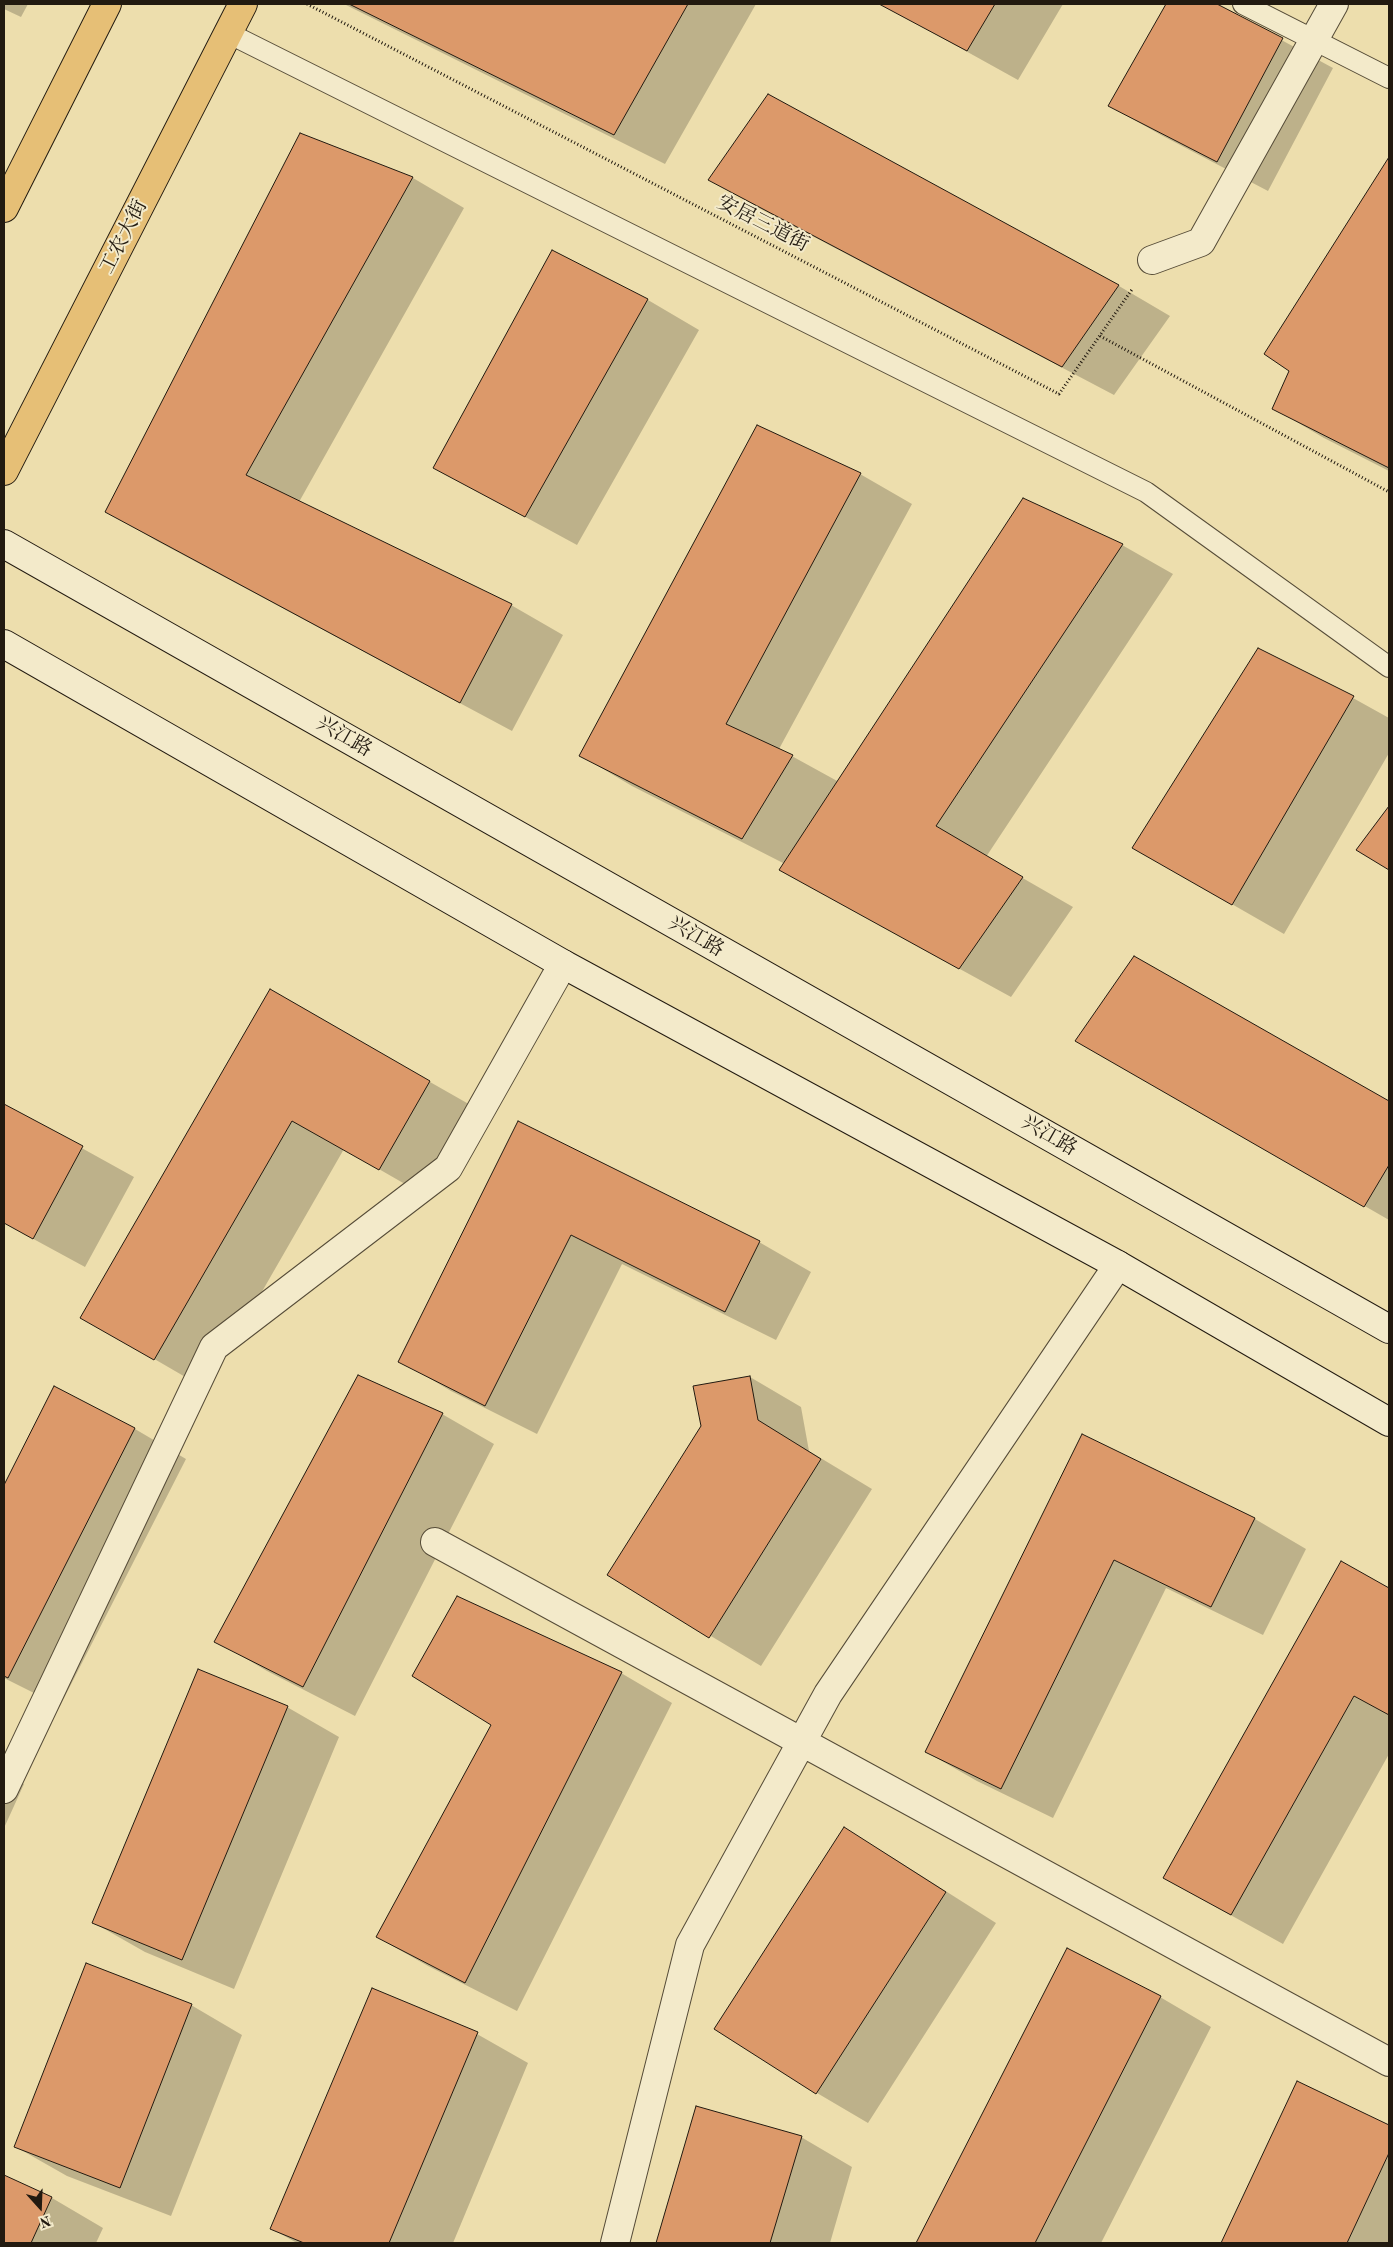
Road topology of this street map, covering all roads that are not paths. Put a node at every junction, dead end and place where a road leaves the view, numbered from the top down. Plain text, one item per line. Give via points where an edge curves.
1 (107, 4) edge
2 (243, 4) edge
3 (1243, 4) edge
4 (1334, 4) edge
5 (228, 33) junction
6 (1315, 40) junction
7 (1389, 78) edge
8 (4, 208) edge
9 (1152, 260) road end
10 (4, 471) edge
11 (4, 544) edge
12 (4, 644) edge
13 (1389, 667) edge
14 (563, 964) junction
15 (1118, 1265) junction
16 (1389, 1329) edge
17 (1389, 1422) edge
18 (435, 1542) dead end
19 (801, 1743) junction
20 (4, 1789) edge
21 (1389, 2062) edge
22 (615, 2243) edge

1 - 8 main road
2 - 5 main road, 工农大街
3 - 6 lane
4 - 6 street
5 - 10 main road, 工农大街
5 - 13 lane via 1146,492
6 - 7 lane
6 - 9 street via 1202,242
11 - 16 street, 兴江路
12 - 14 street
14 - 15 street
14 - 20 street via 448,1168 214,1347
15 - 17 street
15 - 19 street via 828,1694
18 - 19 street
19 - 21 street
19 - 22 street via 690,1945

